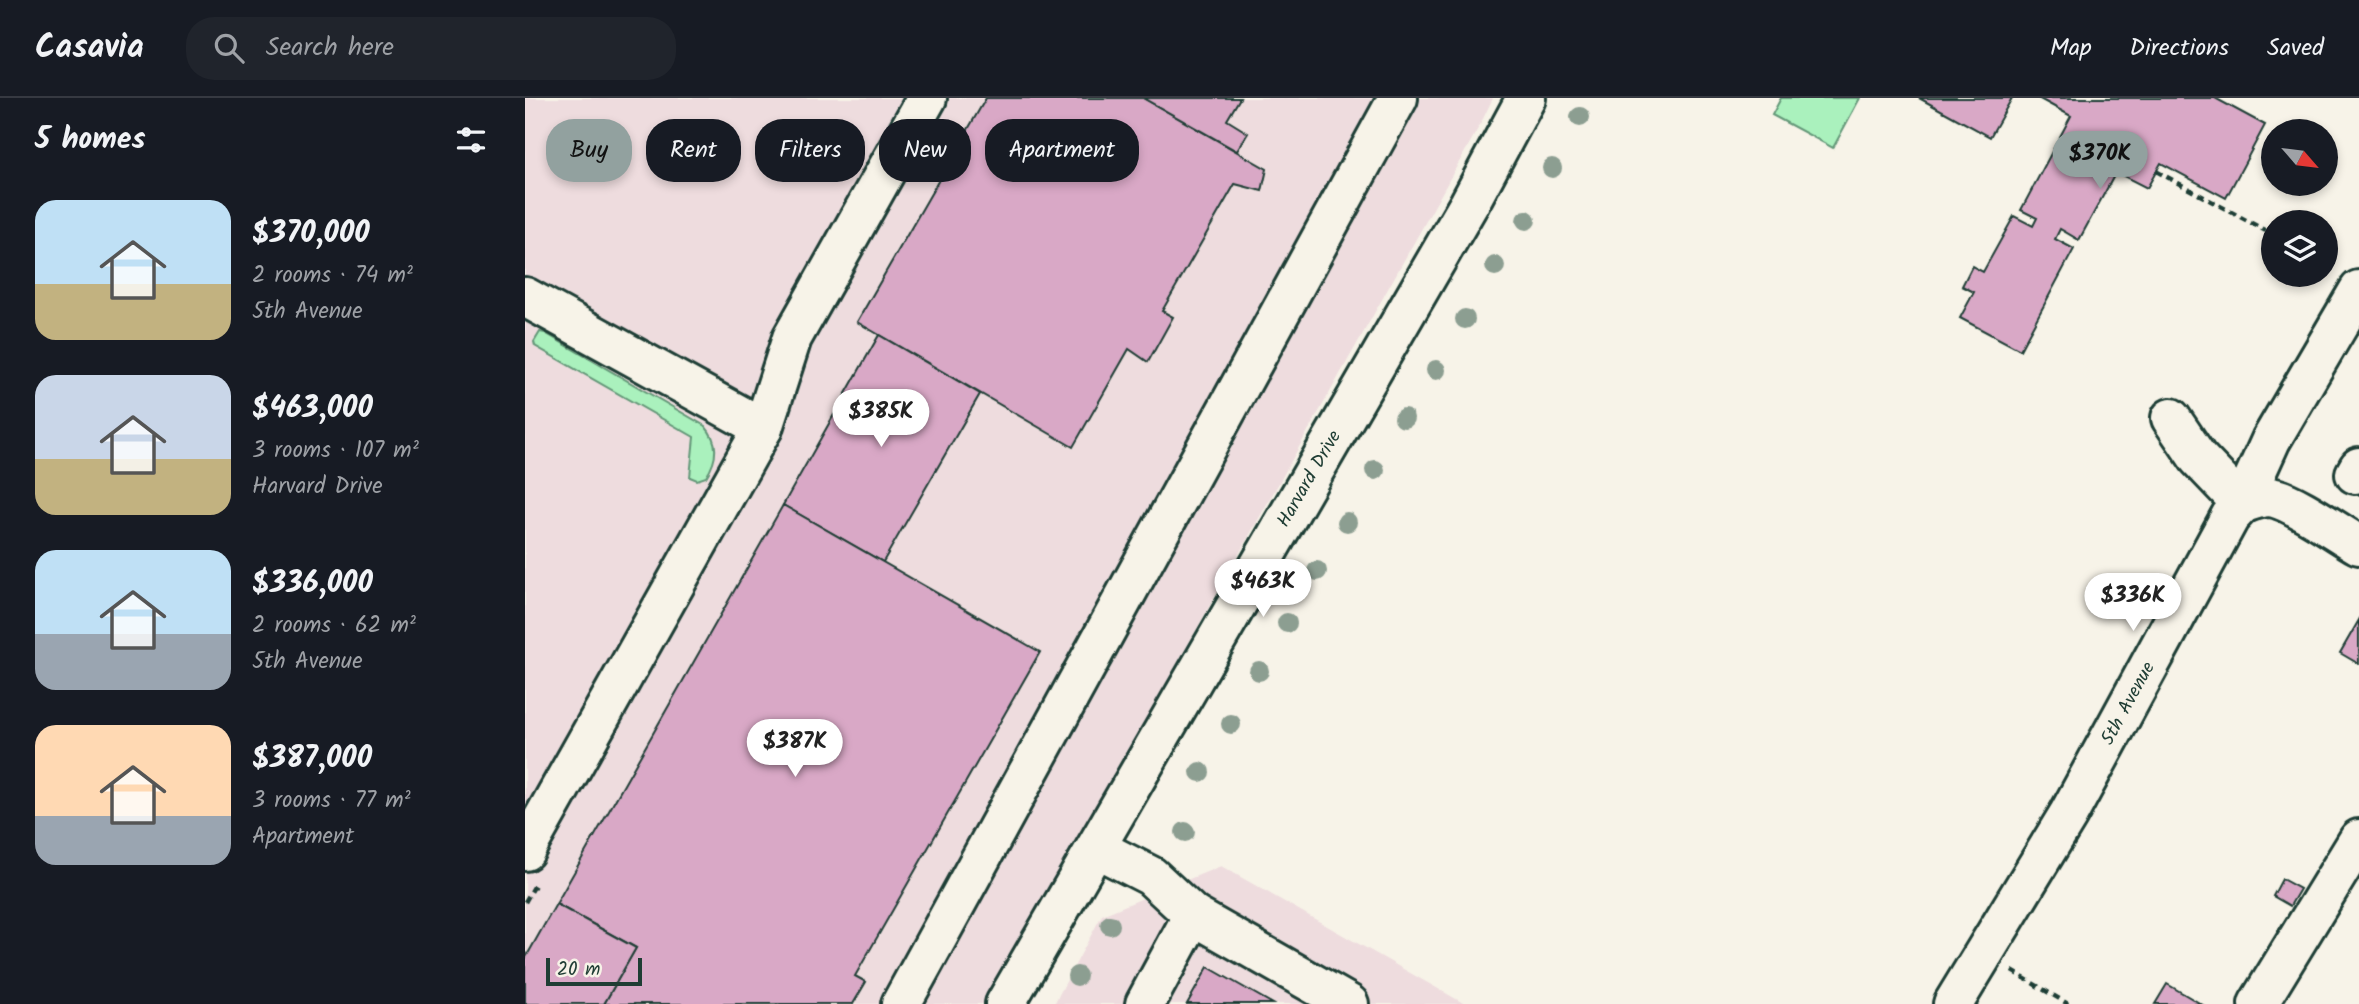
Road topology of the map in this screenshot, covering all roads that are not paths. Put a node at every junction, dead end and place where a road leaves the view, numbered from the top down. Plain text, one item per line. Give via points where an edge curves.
1 (926, 98) edge
2 (1398, 98) edge
3 (1526, 98) edge
4 (2359, 290) edge
5 (525, 297) edge
6 (2171, 418) dead end
7 (763, 428) junction
8 (2242, 504) junction
9 (2359, 545) edge
10 (2359, 839) edge
11 (1096, 848) junction
12 (525, 851) edge
13 (1193, 915) junction
14 (901, 1004) edge
15 (1005, 1004) edge
16 (1145, 1004) edge
17 (1349, 1004) edge
18 (1953, 1004) edge
19 (2258, 1004) edge

1 - 7 street via 792,338
2 - 14 street
3 - 11 street, Harvard Drive
4 - 8 street, 5th Avenue via 2271,440
5 - 7 street
6 - 8 street via 2198,458
7 - 12 street
8 - 9 street via 2274,498
8 - 18 street, 5th Avenue via 2230,517 2068,815
10 - 19 street
11 - 13 street via 1151,876
11 - 15 street, Harvard Drive
13 - 16 street
13 - 17 street

